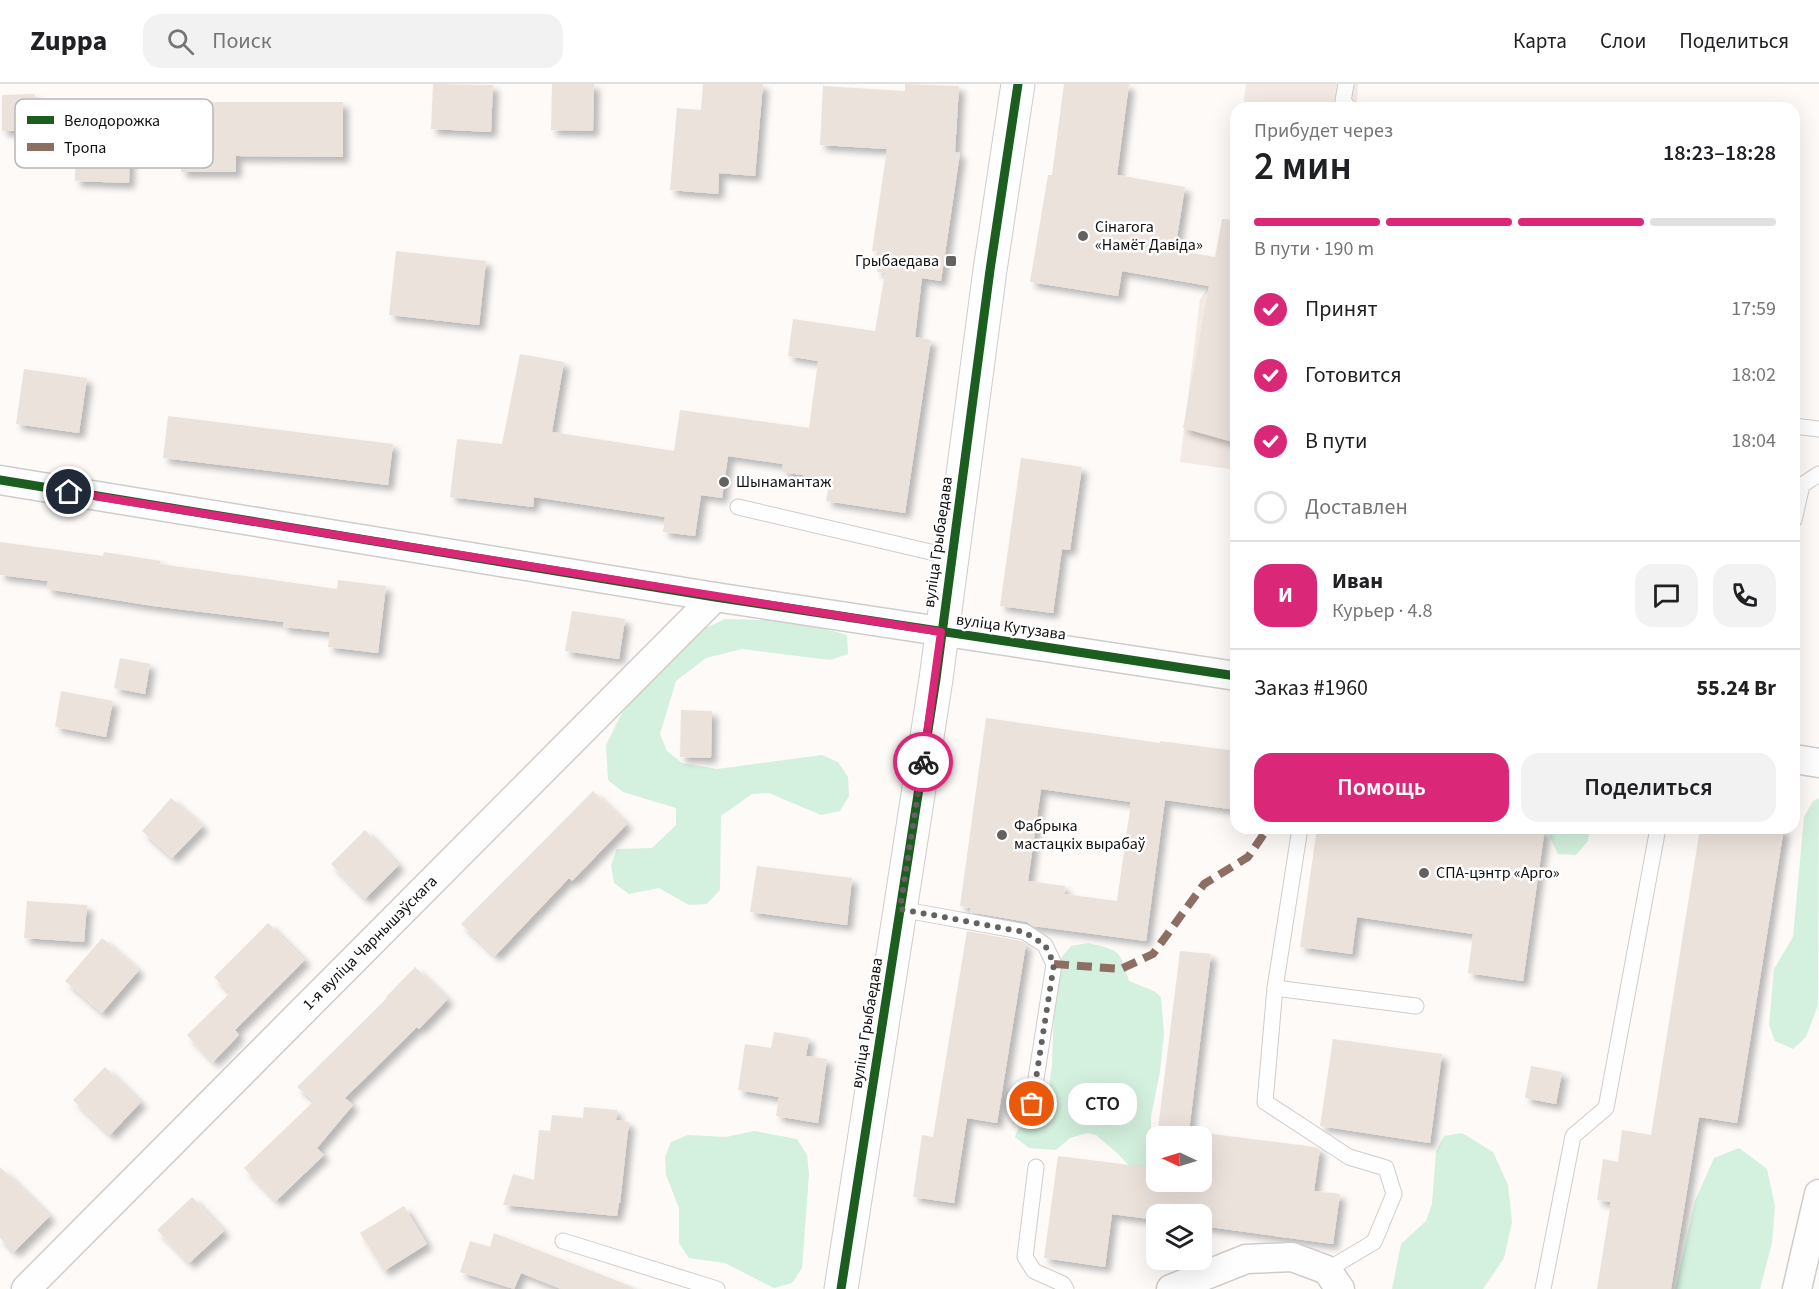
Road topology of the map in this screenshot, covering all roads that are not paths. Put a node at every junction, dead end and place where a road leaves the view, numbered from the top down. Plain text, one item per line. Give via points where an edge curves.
1 (1018, 84) edge
2 (1346, 84) edge
3 (1344, 102) edge
4 (1800, 427) edge
5 (1819, 429) edge
6 (1819, 474) edge
7 (0, 480) edge
8 (1800, 494) edge
9 (738, 507) dead end
10 (952, 556) junction
11 (715, 597) junction
12 (941, 632) junction
13 (1230, 675) edge
14 (1800, 760) edge
15 (1819, 763) edge
16 (1299, 834) edge
17 (1657, 834) edge
18 (900, 909) junction
19 (1275, 988) junction
20 (1416, 1006) dead end
21 (1032, 1104) dead end
22 (1036, 1167) dead end
23 (1819, 1194) edge
24 (563, 1241) dead end
25 (1334, 1280) edge
26 (26, 1289) edge
27 (717, 1289) edge
28 (841, 1289) edge
29 (1066, 1289) edge
30 (1171, 1289) edge
31 (1543, 1289) edge
32 (1797, 1289) edge

1 - 10 street, вуліца Грыбаедава
2 - 3 lane
4 - 5 lane
6 - 8 lane via 1802,485
7 - 11 street, вуліца Кутузава
9 - 10 lane
10 - 12 street, вуліца Грыбаедава
11 - 12 street, вуліца Кутузава
11 - 26 street, 1-я вуліца Чарнышэўскага
12 - 13 street, вуліца Кутузава
12 - 18 street, вуліца Грыбаедава
14 - 15 street
16 - 19 lane
17 - 31 lane via 1606,1108 1573,1136
18 - 21 lane via 1024,932 1045,945 1054,964
18 - 28 street, вуліца Грыбаедава
19 - 20 lane
19 - 25 lane via 1265,1102 1349,1157 1386,1168 1394,1194 1374,1242
22 - 29 lane via 1024,1257 1034,1271
23 - 32 street
24 - 27 lane
25 - 30 street via 1292,1257 1246,1259

